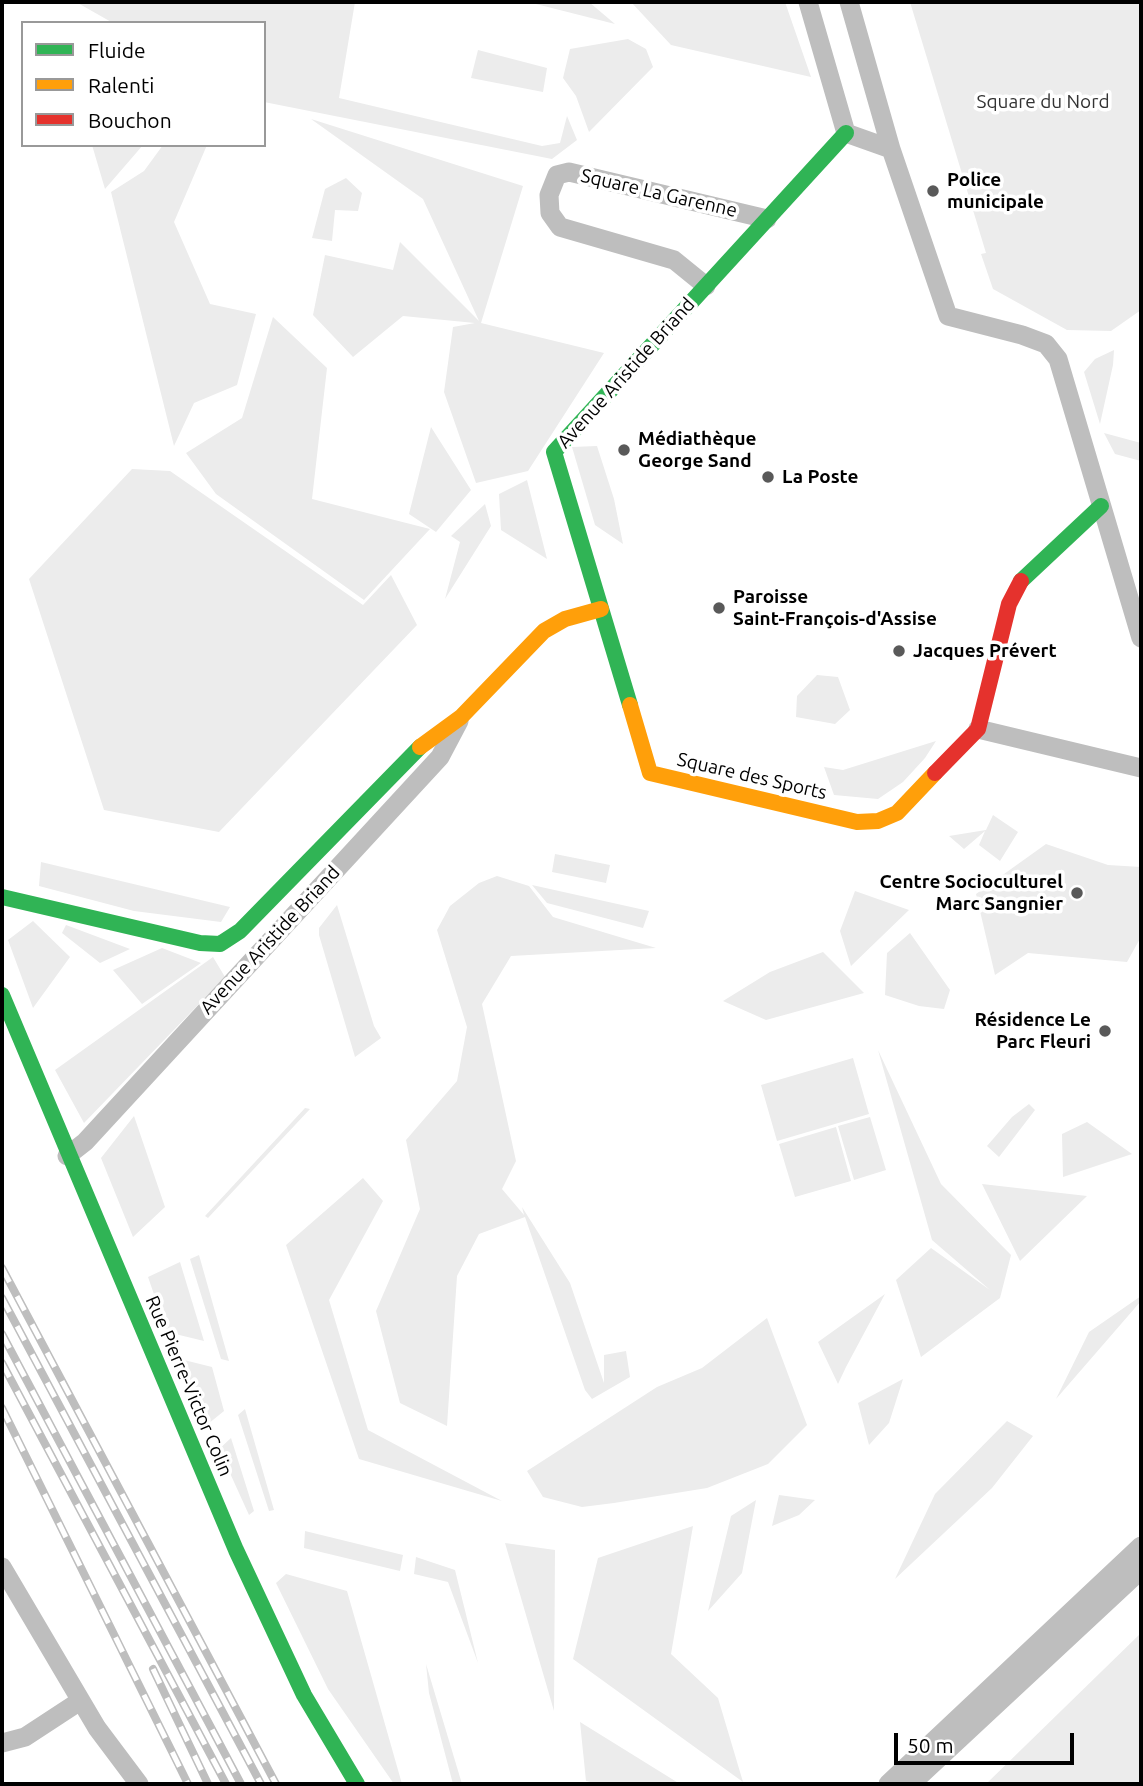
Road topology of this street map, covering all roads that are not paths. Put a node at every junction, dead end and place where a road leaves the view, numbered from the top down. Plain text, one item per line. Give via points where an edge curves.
1 (808, 2) edge
2 (849, 2) edge
3 (846, 133) junction
4 (891, 149) junction
5 (767, 219) junction
6 (706, 286) junction
7 (1101, 506) junction
8 (601, 609) junction
9 (1141, 638) edge
10 (461, 717) junction
11 (978, 729) junction
12 (1141, 768) edge
13 (2, 897) edge
14 (220, 944) junction
15 (244, 968) junction
16 (2, 995) edge
17 (67, 1156) junction
18 (1141, 1546) edge
19 (2, 1567) edge
20 (1141, 1570) edge
21 (80, 1701) junction
22 (2, 1742) edge
23 (139, 1784) edge
24 (357, 1784) edge
25 (888, 1784) edge
26 (911, 1784) edge

1 - 3 street
2 - 4 street
3 - 4 street
3 - 5 street, Avenue Aristide Briand
4 - 7 street via 948,316 1046,344 1058,359
5 - 6 street, Avenue Aristide Briand
5 - 6 street, Square La Garenne via 569,172 557,175 549,195 550,213 560,227 674,261
6 - 8 street, Avenue Aristide Briand via 554,452
7 - 9 street
7 - 11 street via 1020,582
8 - 10 street, Avenue Aristide Briand via 565,619 544,631
8 - 11 street, Square des Sports via 650,773 857,822 878,821 897,813
10 - 14 street, Avenue Aristide Briand via 424,742 240,931
10 - 15 street, Avenue Aristide Briand via 440,757
11 - 12 street
13 - 14 street, Avenue Aristide Briand
14 - 15 street
15 - 17 street, Avenue Aristide Briand via 85,1142
16 - 17 street, Rue Pierre-Victor Colin
17 - 24 street, Rue Pierre-Victor Colin via 236,1550 304,1695
18 - 25 street
19 - 21 street
20 - 26 street
21 - 22 street via 25,1737
21 - 23 street

